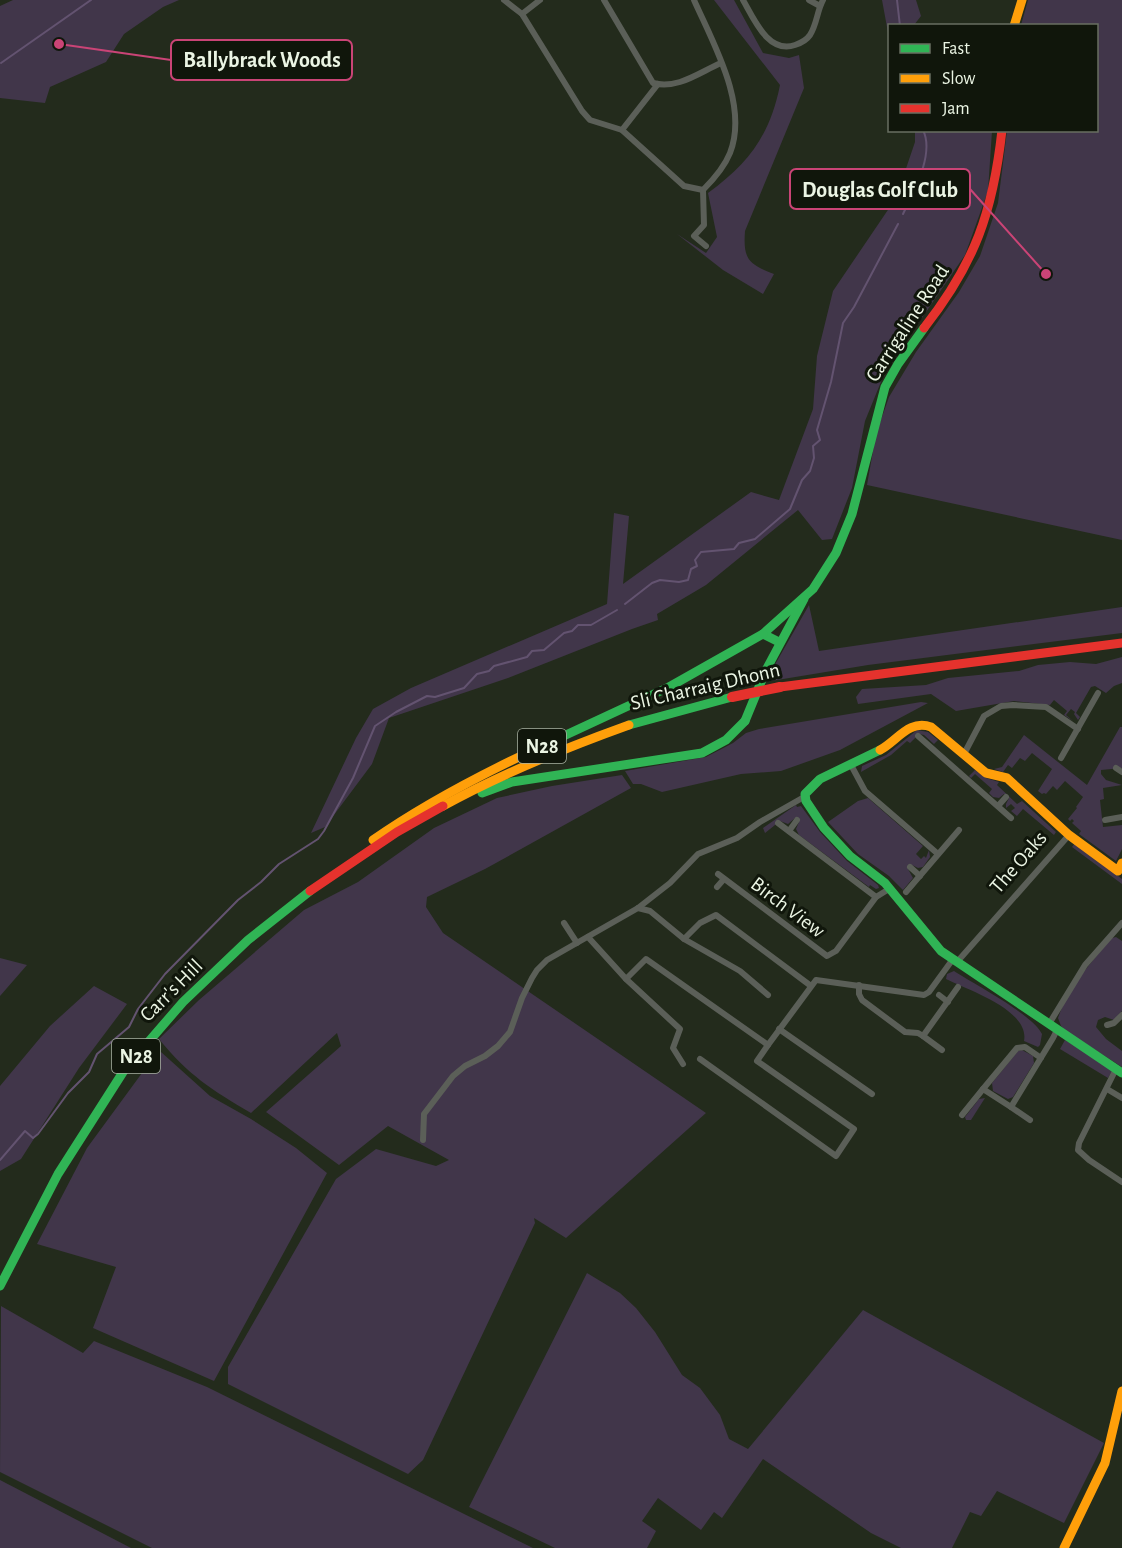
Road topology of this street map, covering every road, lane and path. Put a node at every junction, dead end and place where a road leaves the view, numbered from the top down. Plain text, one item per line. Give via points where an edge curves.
1 (504, 0) edge
2 (540, 0) edge
3 (604, 0) edge
4 (694, 0) edge
5 (743, 0) edge
6 (809, 0) edge
7 (1022, 0) edge
8 (822, 3) edge
9 (522, 14) junction
10 (1015, 24) edge
11 (721, 63) junction
12 (658, 84) junction
13 (622, 130) junction
14 (1002, 132) edge
15 (704, 190) junction
16 (706, 246) dead end
17 (805, 597) junction
18 (764, 634) junction
19 (779, 642) junction
20 (1122, 644) edge
21 (1098, 693) dead end
22 (1078, 729) junction
23 (918, 736) dead end
24 (948, 739) junction
25 (937, 752) junction
26 (964, 754) junction
27 (1061, 758) dead end
28 (851, 765) junction
29 (804, 797) junction
30 (1006, 797) dead end
31 (998, 806) junction
32 (1122, 817) edge
33 (1011, 818) dead end
34 (797, 820) dead end
35 (1105, 820) dead end
36 (778, 823) dead end
37 (959, 830) dead end
38 (789, 831) junction
39 (1069, 835) junction
40 (938, 854) junction
41 (910, 867) dead end
42 (1120, 867) edge
43 (717, 874) dead end
44 (332, 875) junction
45 (920, 876) junction
46 (724, 879) junction
47 (717, 887) dead end
48 (889, 889) junction
49 (902, 895) junction
50 (876, 897) junction
51 (638, 908) junction
52 (1122, 922) edge
53 (564, 923) dead end
54 (1115, 931) junction
55 (1122, 936) edge
56 (588, 937) junction
57 (684, 939) junction
58 (577, 943) junction
59 (955, 961) junction
60 (626, 979) junction
61 (859, 985) junction
62 (811, 986) junction
63 (958, 987) dead end
64 (768, 995) dead end
65 (939, 995) dead end
66 (948, 1002) junction
67 (1122, 1016) edge
68 (1107, 1026) dead end
69 (1053, 1027) junction
70 (779, 1029) junction
71 (923, 1036) junction
72 (768, 1045) junction
73 (942, 1050) dead end
74 (1041, 1058) junction
75 (700, 1059) dead end
76 (683, 1064) dead end
77 (1119, 1071) edge
78 (983, 1089) junction
79 (1107, 1089) junction
80 (872, 1094) dead end
81 (1122, 1098) edge
82 (1011, 1107) junction
83 (962, 1115) dead end
84 (1030, 1120) dead end
85 (423, 1140) dead end
86 (1122, 1182) edge
87 (0, 1286) edge
88 (1122, 1391) edge
89 (1064, 1548) edge

1 - 9 street
2 - 9 street
3 - 12 street via 650,80
4 - 11 street
5 - 8 street via 767,37 783,47 801,44 808,38
6 - 8 street
7 - 10 main road
9 - 13 street via 582,111 590,120
11 - 12 street via 679,83
11 - 15 street via 730,89 735,129 721,171
12 - 13 street
13 - 15 street via 684,186
14 - 17 main road, Carrigaline Road via 994,193 977,247 885,387 856,505 827,568
15 - 16 street via 704,225 694,236
17 - 18 main road, Carrigaline Road
17 - 19 main road, Carrigaline Road
18 - 19 main road
18 - 44 main road, N28 via 711,665 442,796 385,831
19 - 44 main road, Carrigaline Road / N28 via 745,721 719,746 702,753 536,778 489,789 353,867
20 - 44 main road, Sli Charraig Dhonn / N28, bridge via 780,687 682,707 534,760 486,783 419,819
21 - 22 street
22 - 26 street via 1046,707 1001,706 984,716
22 - 27 street
23 - 25 street
24 - 25 street
24 - 26 main road
24 - 28 main road via 931,726 916,725 883,749
25 - 31 street
26 - 39 main road via 986,773 1007,778
28 - 29 main road via 820,780
28 - 40 street via 865,791
29 - 48 main road via 824,828
29 - 51 street via 737,838 699,854
30 - 31 street
31 - 33 street
32 - 35 street
34 - 38 street
36 - 38 street
37 - 40 street
38 - 50 street
39 - 42 main road, The Oaks
39 - 59 street, The Oaks
40 - 45 street
41 - 45 street
43 - 46 street, Birch View
44 - 87 main road, Carr's Hill / N28 via 230,957 158,1029 123,1071 45,1197
45 - 49 street
46 - 47 street, Birch View
46 - 50 street, Birch View via 827,956 836,951
48 - 49 main road
48 - 50 street, Birch View
49 - 59 main road via 931,941
51 - 56 street
51 - 57 street via 650,911
52 - 54 street
53 - 58 street
54 - 55 street
54 - 69 street via 1085,965
56 - 58 street
56 - 60 street
57 - 62 street via 700,923 716,915
57 - 64 street via 740,971
58 - 85 street via 537,970 510,1032 498,1047 453,1076 424,1114
59 - 61 street, The Oaks via 924,995
59 - 69 main road
60 - 72 street via 646,959
60 - 76 street via 680,1029 673,1048
61 - 62 street via 819,980
61 - 71 street via 859,998 905,1032
62 - 70 street
63 - 66 street
65 - 66 street
66 - 71 street
67 - 68 street
69 - 74 street
69 - 77 main road
70 - 72 street
70 - 80 street
71 - 73 street
72 - 75 street via 757,1061 854,1129 836,1156
74 - 78 street via 1025,1047 1017,1048
74 - 82 street
77 - 79 street
78 - 82 street
78 - 83 street
79 - 81 street
79 - 86 street via 1078,1150
82 - 84 street
88 - 89 main road via 1105,1463

